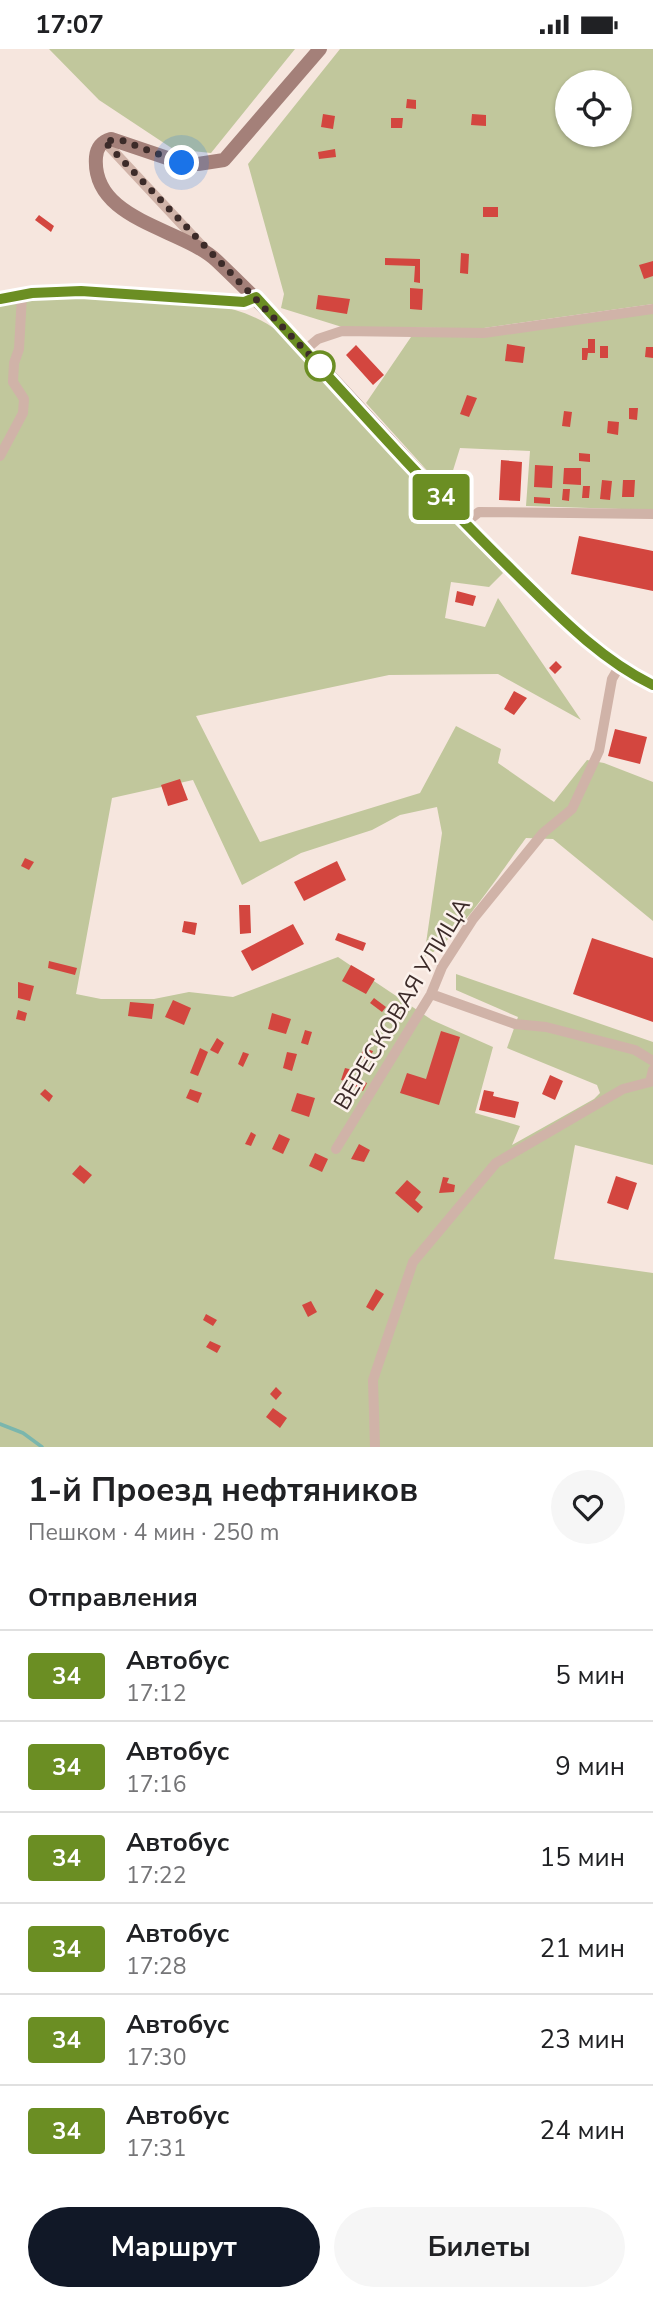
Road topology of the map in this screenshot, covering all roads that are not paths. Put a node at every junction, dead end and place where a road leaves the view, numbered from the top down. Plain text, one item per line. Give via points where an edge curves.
1 (320, 49) edge
2 (104, 141) junction
3 (203, 247) junction
4 (22, 295) junction
5 (256, 297) junction
6 (0, 299) edge
7 (653, 309) edge
8 (304, 350) junction
9 (0, 456) edge
10 (653, 514) edge
11 (465, 523) junction
12 (619, 667) junction
13 (653, 685) edge
14 (431, 994) junction
15 (653, 1061) edge
16 (653, 1070) edge
17 (336, 1149) dead end
18 (375, 1447) edge

1 - 2 street via 223,160 182,163 121,140
2 - 3 street
2 - 3 street via 96,150 95,166 118,206
3 - 5 street
4 - 5 street via 69,290 244,302
4 - 6 street
4 - 9 street via 13,382 24,399 23,413
5 - 8 street
7 - 8 street via 484,333 342,331 318,338
8 - 11 street
10 - 11 street via 479,512
11 - 12 street via 555,612
12 - 13 street
12 - 14 street, ВЕРЕСКОВАЯ УЛИЦА via 612,679 599,751 572,809 543,833 473,919 442,967
14 - 15 street via 515,1024 546,1027 635,1050
14 - 17 street, ВЕРЕСКОВАЯ УЛИЦА
16 - 18 street via 650,1081 623,1089 496,1163 413,1262 373,1380

